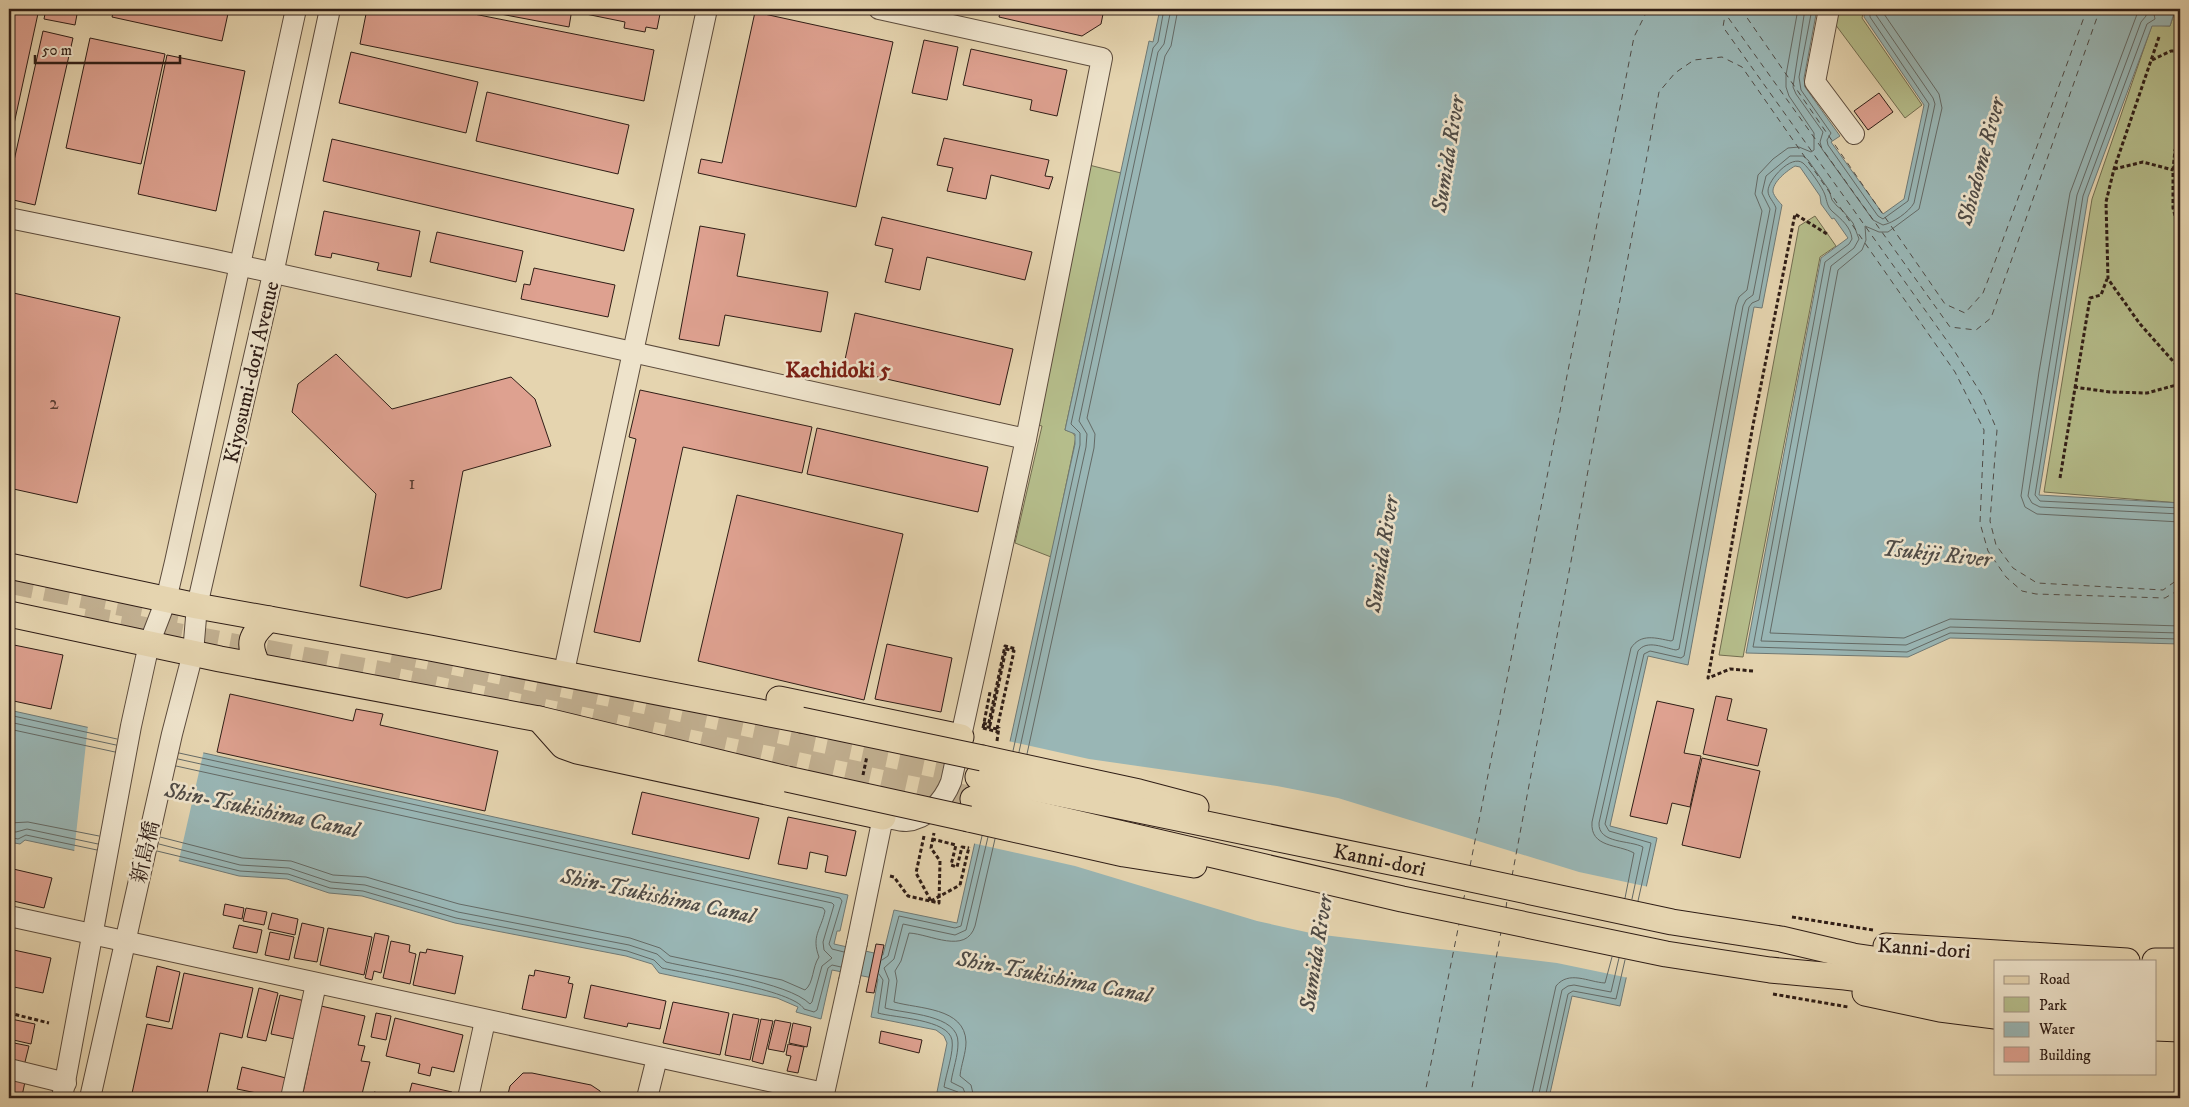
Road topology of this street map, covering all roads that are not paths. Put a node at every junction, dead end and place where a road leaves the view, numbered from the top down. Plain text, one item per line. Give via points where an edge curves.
1 (296, 9) edge
2 (330, 9) edge
3 (708, 9) edge
4 (879, 9) edge
5 (1829, 9) edge
6 (1854, 134) dead end
7 (9, 218) edge
8 (238, 266) junction
9 (274, 274) junction
10 (632, 353) junction
11 (1026, 439) junction
12 (9, 566) edge
13 (166, 600) junction
14 (197, 606) junction
15 (9, 614) edge
16 (269, 619) junction
17 (149, 644) junction
18 (430, 648) junction
19 (193, 653) junction
20 (258, 666) junction
21 (565, 667) junction
22 (540, 718) junction
23 (131, 726) joint
24 (172, 734) joint
25 (961, 737) junction
26 (883, 817) junction
27 (1410, 866) junction
28 (1402, 899) junction
29 (9, 916) edge
30 (92, 934) junction
31 (1781, 939) junction
32 (125, 941) junction
33 (2111, 960) edge
34 (2156, 961) edge
35 (2180, 962) edge
36 (1994, 974) edge
37 (1771, 982) junction
38 (316, 984) junction
39 (2156, 984) edge
40 (2180, 985) edge
41 (1994, 996) edge
42 (2156, 1008) edge
43 (2180, 1009) edge
44 (1994, 1016) edge
45 (485, 1021) junction
46 (2156, 1028) edge
47 (2180, 1029) edge
48 (657, 1058) junction
49 (9, 1069) edge
50 (64, 1090) edge
51 (823, 1096) edge
52 (90, 1098) edge
53 (291, 1098) edge
54 (468, 1098) edge
55 (647, 1098) edge

1 - 8 street, Kiyosumi-dori Avenue
2 - 9 street, Kiyosumi-dori Avenue
3 - 10 street
4 - 11 street via 1102,58
5 - 6 street via 1816,82
7 - 8 street
8 - 9 street
8 - 13 street, Kiyosumi-dori Avenue
9 - 10 street
9 - 14 street, Kiyosumi-dori Avenue
10 - 11 street
10 - 21 street
11 - 25 street
12 - 13 main road
13 - 14 main road
13 - 17 street, Kiyosumi-dori Avenue
14 - 16 main road
14 - 19 street, Kiyosumi-dori Avenue
15 - 17 main road
16 - 18 main road
16 - 20 main road via 252,638 251,646
17 - 19 main road
17 - 23 street, Kiyosumi-dori Avenue
18 - 21 main road via 493,652
18 - 27 main road, bridge via 801,720 1139,792
19 - 20 main road
19 - 24 street, Kiyosumi-dori Avenue
20 - 22 main road
21 - 25 main road via 768,697
22 - 26 main road via 563,746 577,751
22 - 28 main road, bridge via 787,779 1124,854
23 - 30 street, 新島橋
24 - 32 street, 新島橋
25 - 26 street via 946,796 920,817 907,821
26 - 51 street, bridge
27 - 28 main road, Kanni-dori via 975,788
27 - 31 main road, Kanni-dori via 1672,922
28 - 37 main road, Kanni-dori via 1666,954
29 - 30 street
30 - 32 street
30 - 50 street
31 - 33 main road, Kanni-dori
31 - 36 main road, Kanni-dori via 1853,956
32 - 38 street
32 - 52 street
34 - 35 main road
37 - 41 main road, Kanni-dori via 1845,977
37 - 44 main road, Kanni-dori
38 - 45 street
38 - 53 street
39 - 40 main road
42 - 43 main road
45 - 48 street
45 - 54 street
46 - 47 main road
48 - 51 street
48 - 55 street
49 - 50 street

